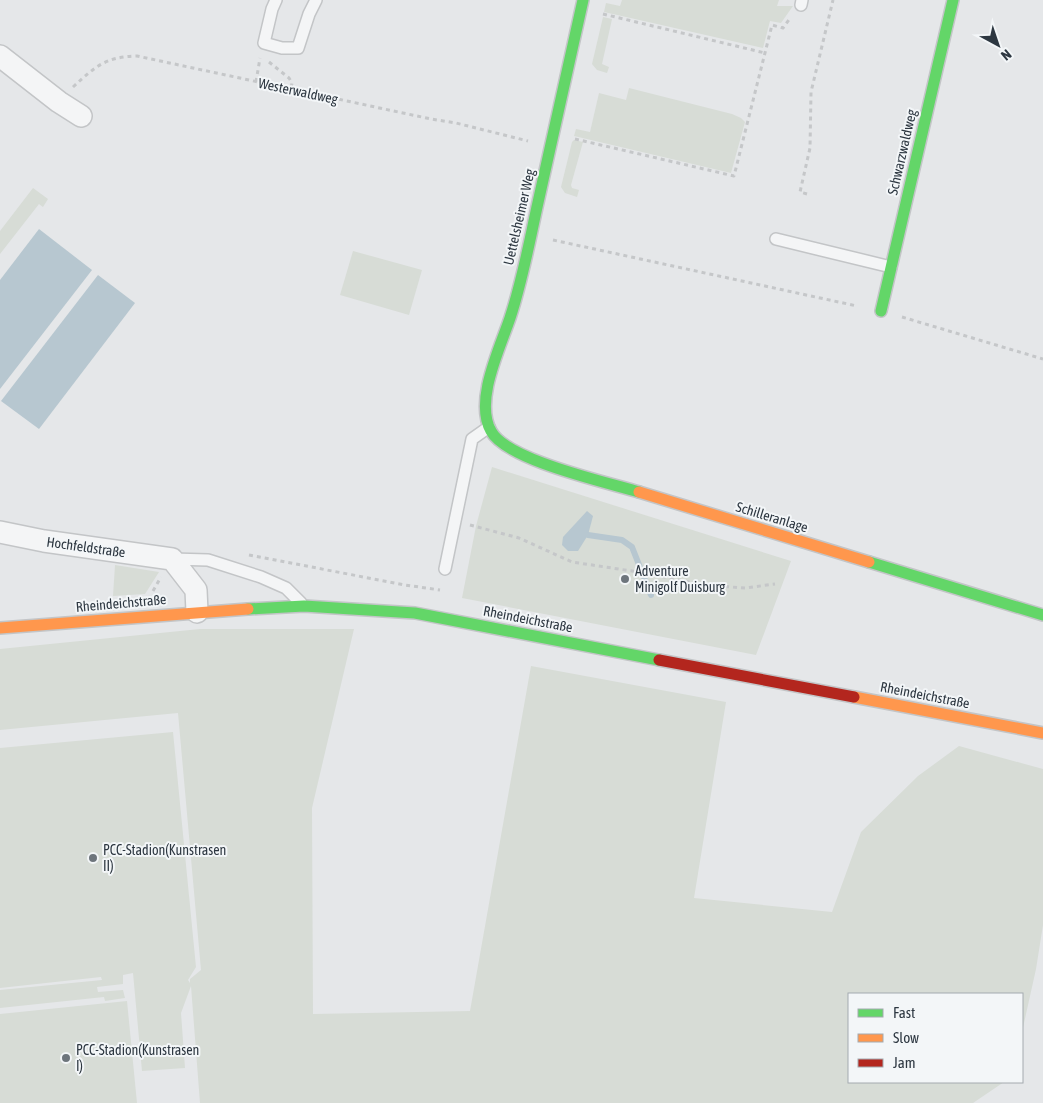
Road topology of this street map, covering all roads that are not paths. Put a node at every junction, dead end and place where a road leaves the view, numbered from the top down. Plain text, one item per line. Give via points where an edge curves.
1 (276, 0) edge
2 (316, 0) edge
3 (954, 0) edge
4 (582, 4) edge
5 (0, 56) edge
6 (81, 116) dead end
7 (776, 239) dead end
8 (890, 267) junction
9 (880, 311) road end
10 (489, 427) junction
11 (496, 438) joint
12 (0, 532) edge
13 (172, 559) junction
14 (445, 569) dead end
15 (304, 606) junction
16 (197, 612) junction
17 (1043, 615) edge
18 (0, 628) edge
19 (1043, 734) edge

1 - 2 lane via 264,43 282,48 298,48
3 - 8 street, Schwarzwaldweg
4 - 10 street, Uettelsheimer Weg via 515,302 488,383
5 - 6 street
7 - 8 lane
8 - 9 street, Schwarzwaldweg
10 - 11 street, Uettelsheimer Weg
10 - 14 lane via 472,439
11 - 17 street, Schilleranlage via 514,453 539,462
12 - 13 street, Hochfeldstraße
13 - 15 lane, Hochfeldstraße via 208,560 261,577 286,588
13 - 16 street via 196,590
15 - 16 street, Rheindeichstraße
15 - 19 street, Rheindeichstraße via 415,613
16 - 18 street, Rheindeichstraße

